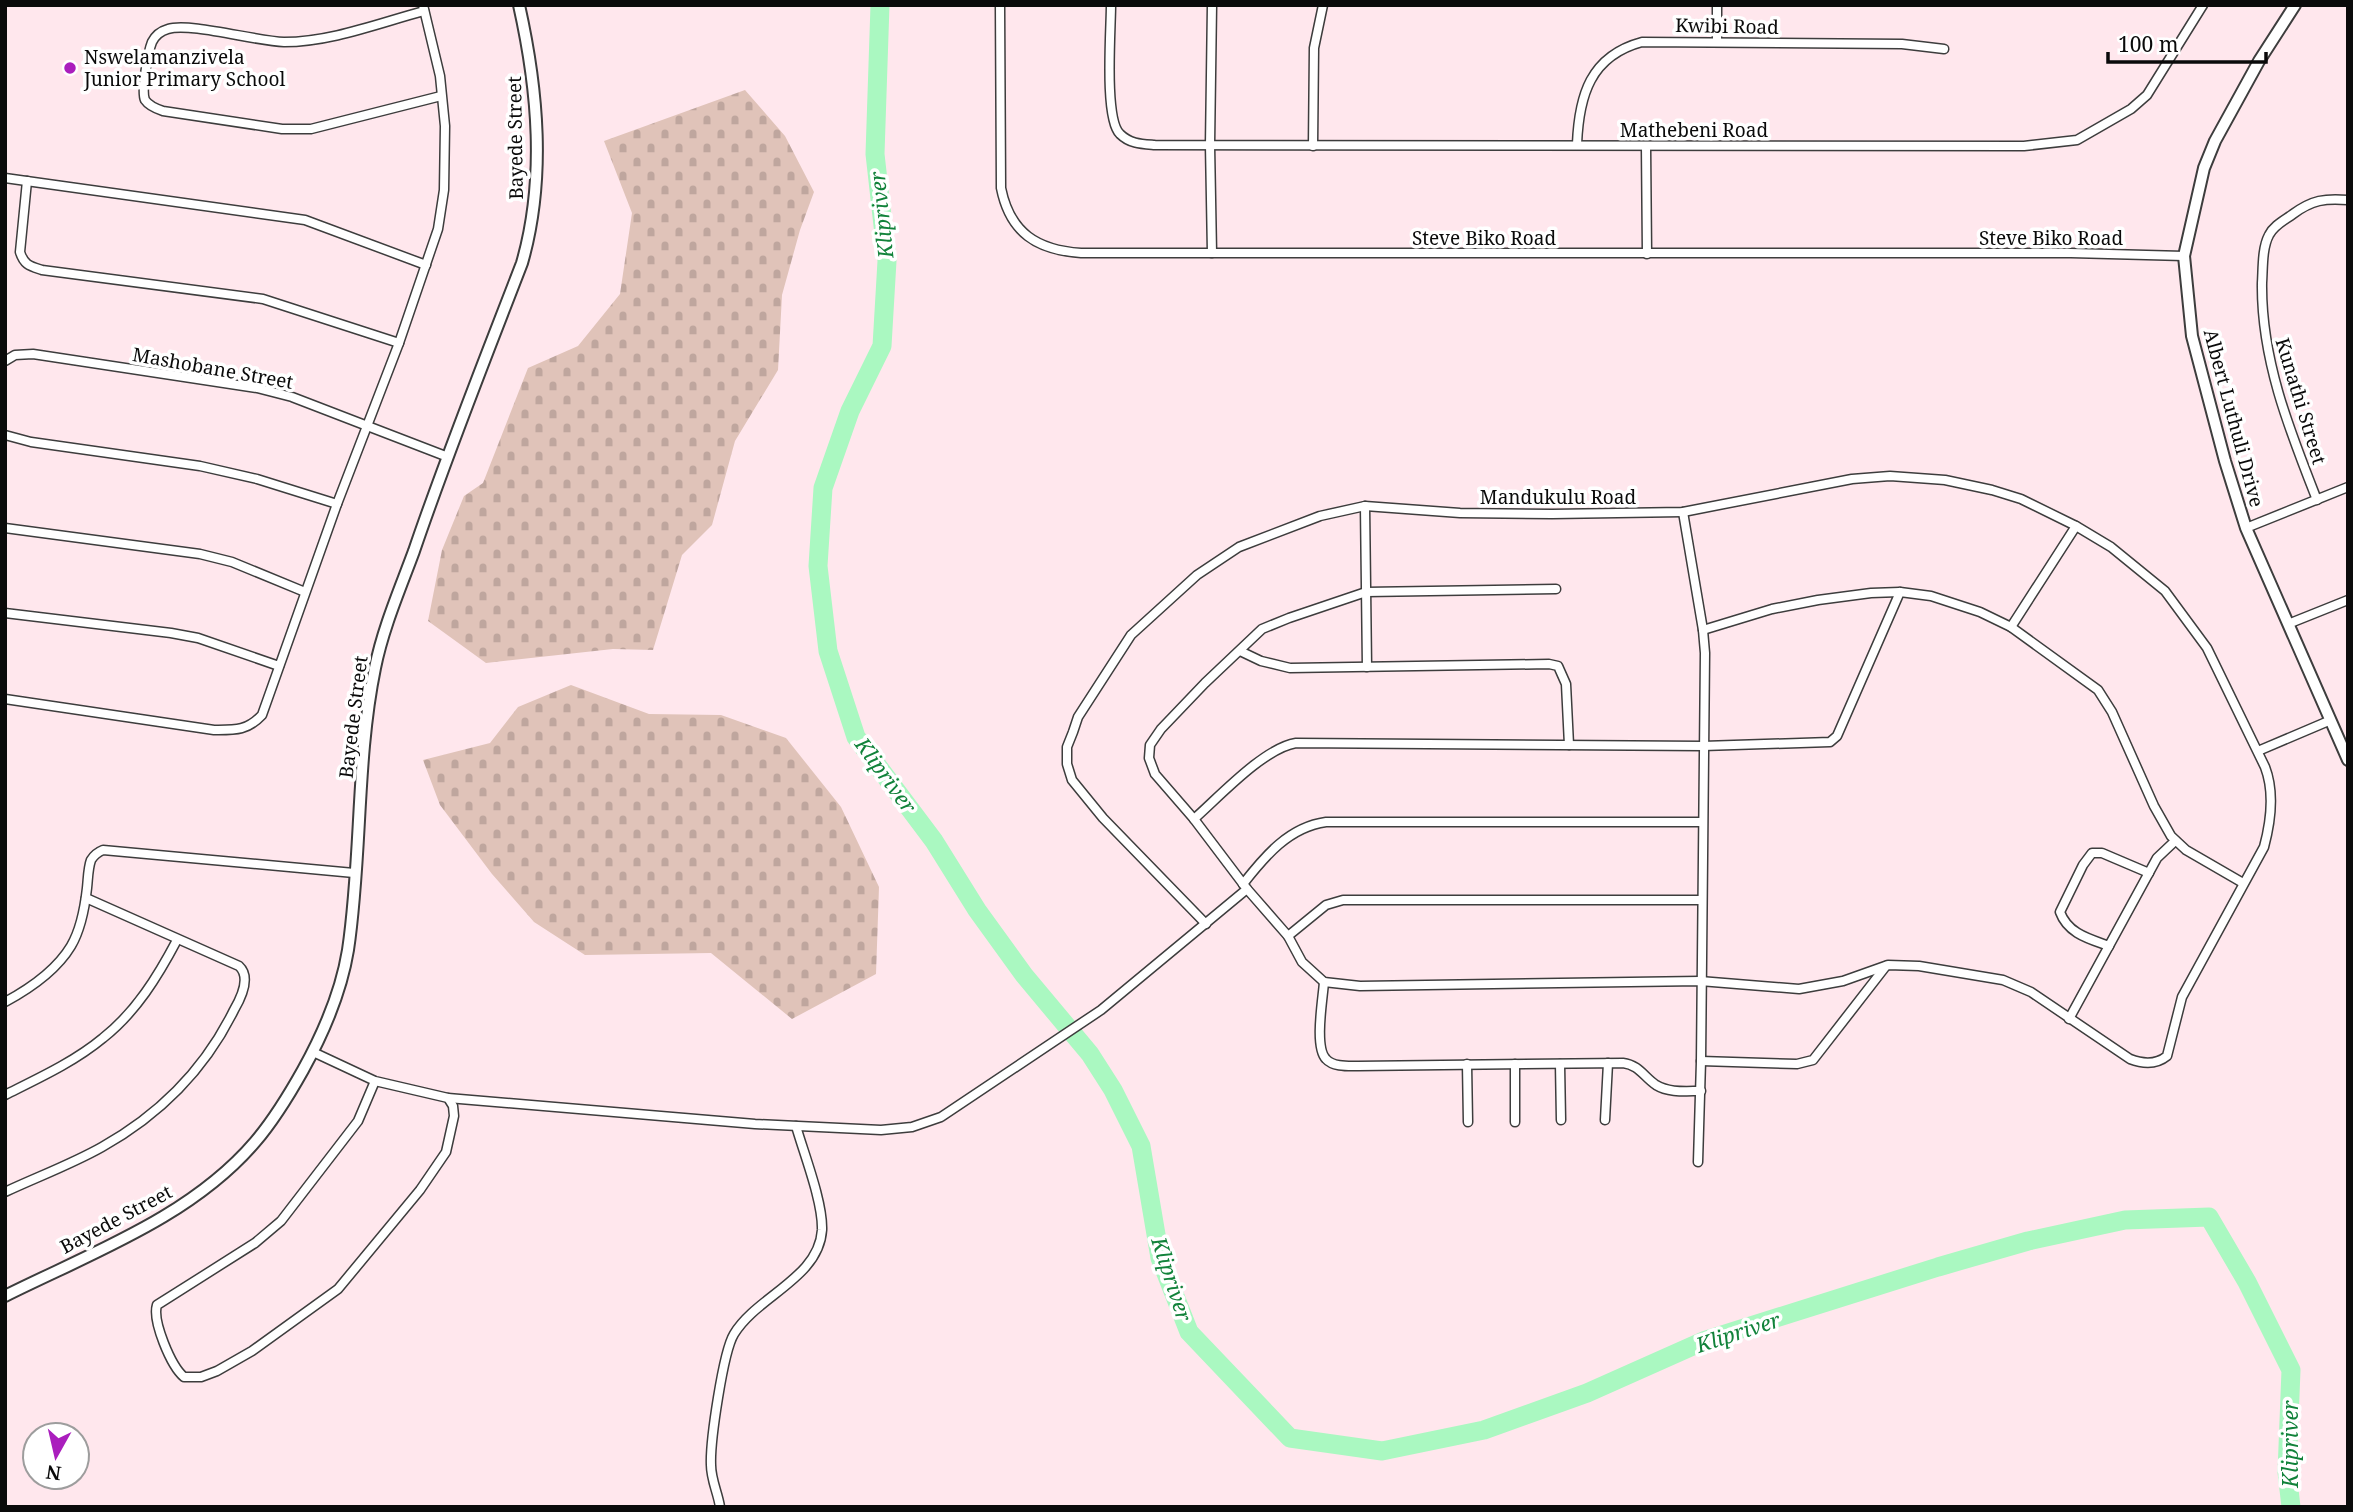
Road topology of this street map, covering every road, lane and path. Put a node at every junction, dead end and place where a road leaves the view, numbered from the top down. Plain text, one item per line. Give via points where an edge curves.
1 (519, 5) edge
2 (1000, 5) edge
3 (1111, 5) edge
4 (1212, 5) edge
5 (1323, 5) edge
6 (1717, 5) edge
7 (2203, 5) edge
8 (2295, 5) edge
9 (423, 8) edge
10 (1717, 41) junction
11 (1944, 49) dead end
12 (442, 96) junction
13 (1577, 144) junction
14 (1210, 145) junction
15 (1313, 146) junction
16 (1646, 146) junction
17 (5, 178) edge
18 (27, 181) junction
19 (2348, 200) edge
20 (1212, 253) junction
21 (1647, 254) junction
22 (2184, 256) junction
23 (426, 265) junction
24 (399, 343) junction
25 (5, 361) edge
26 (368, 425) junction
27 (5, 435) edge
28 (448, 457) junction
29 (2348, 487) edge
30 (2317, 500) junction
31 (337, 504) junction
32 (1365, 506) junction
33 (1683, 512) junction
34 (2076, 526) junction
35 (5, 528) edge
36 (2246, 528) junction
37 (1556, 589) dead end
38 (305, 592) junction
39 (1366, 592) junction
40 (1900, 592) junction
41 (2348, 600) edge
42 (5, 612) edge
43 (2288, 624) junction
44 (2011, 627) junction
45 (1703, 630) junction
46 (1240, 651) junction
47 (279, 666) junction
48 (1367, 667) junction
49 (5, 699) edge
50 (2331, 720) junction
51 (1569, 745) junction
52 (1703, 746) junction
53 (2258, 751) junction
54 (2348, 760) edge
55 (1194, 819) junction
56 (1702, 821) junction
57 (2175, 841) junction
58 (354, 873) junction
59 (2149, 873) junction
60 (2243, 883) junction
61 (1245, 887) junction
62 (86, 898) junction
63 (1701, 900) junction
64 (1206, 924) junction
65 (1288, 936) junction
66 (177, 940) junction
67 (2109, 946) junction
68 (1888, 965) junction
69 (1700, 981) junction
70 (1324, 982) junction
71 (5, 1002) edge
72 (2069, 1018) junction
73 (313, 1052) junction
74 (1701, 1061) junction
75 (1608, 1063) junction
76 (1515, 1064) junction
77 (1560, 1064) junction
78 (1467, 1065) junction
79 (375, 1081) junction
80 (1701, 1091) junction
81 (5, 1095) edge
82 (448, 1098) junction
83 (1561, 1120) dead end
84 (1605, 1120) dead end
85 (1468, 1122) dead end
86 (1515, 1122) dead end
87 (796, 1126) junction
88 (1698, 1162) dead end
89 (5, 1192) edge
90 (5, 1295) edge
91 (720, 1507) edge

1 - 28 street, Bayede Street via 535,94 534,206 522,263
2 - 20 street, Steve Biko Road via 1002,188 1007,210 1018,227 1038,243 1069,252
3 - 14 street, Mathebeni Road via 1110,104 1115,128 1140,144
4 - 14 street
5 - 15 street via 1314,48
6 - 10 street
7 - 16 street, Mathebeni Road via 2147,95 2077,140 2024,146
8 - 22 street, Albert Luthuli Drive via 2215,141 2204,168
9 - 12 street
9 - 12 street via 326,38 300,41 166,29 152,43 145,100 163,111 296,129 326,127
10 - 11 street, Kwibi Road via 1902,44
10 - 13 street, Kwibi Road via 1651,40 1621,49 1595,71 1584,91
12 - 23 street via 444,190
13 - 15 street, Mathebeni Road
13 - 16 street, Mathebeni Road
14 - 15 street, Mathebeni Road
14 - 20 street
16 - 21 street
17 - 18 street
18 - 23 street via 305,220
18 - 24 street via 20,252 30,266 263,299
19 - 30 street, Kunathi Street via 2316,200 2277,225 2267,238 2263,265 2264,331 2272,374
20 - 21 street, Steve Biko Road
21 - 22 street, Steve Biko Road
22 - 36 street, Albert Luthuli Drive via 2192,336
23 - 24 street
24 - 26 street
25 - 26 street, Mashobane Street via 33,354 257,388
26 - 28 street, Mashobane Street
26 - 31 street
27 - 31 street via 211,468
28 - 58 street, Bayede Street via 376,663
29 - 30 street
30 - 36 street
31 - 38 street
32 - 33 street, Mandukulu Road via 1513,514
32 - 39 street
32 - 64 street, Mandukulu Road via 1320,516 1252,542 1197,575 1131,635 1078,717 1068,747 1072,780 1102,818
33 - 34 street, Mandukulu Road via 1852,479 1907,477 2006,494
33 - 45 street
34 - 44 street
34 - 53 street, Mandukulu Road via 2136,566 2172,598 2207,648
35 - 38 street via 200,554
36 - 43 street, Albert Luthuli Drive
37 - 39 street
38 - 47 street
39 - 46 street via 1262,629
39 - 48 street
40 - 44 street via 1950,600
40 - 45 street via 1818,600
40 - 52 street via 1833,740
41 - 43 street
42 - 47 street via 198,638
43 - 50 street, Albert Luthuli Drive
44 - 57 street via 2103,696
45 - 52 street
46 - 48 street via 1290,668
46 - 55 street via 1150,745 1154,774
47 - 49 street via 262,715 242,730 214,730
48 - 51 street via 1559,666 1566,684
50 - 53 street
50 - 54 street, Albert Luthuli Drive
51 - 52 street
51 - 55 street via 1285,745 1263,758
52 - 56 street
53 - 60 street, Mandukulu Road via 2270,782 2270,825 2264,847
55 - 61 street
56 - 61 street via 1326,822 1307,827 1270,851
56 - 63 street
57 - 59 street
57 - 60 street
58 - 62 street via 109,849 92,859
58 - 73 street, Bayede Street via 348,950 340,986
59 - 67 street
59 - 67 street via 2102,853 2092,853 2083,865 2060,912 2074,931
60 - 72 street, Mandukulu Road via 2182,997 2167,1056 2150,1063 2130,1059
61 - 64 street
61 - 65 street
62 - 66 street
62 - 71 street via 77,934 57,965
63 - 65 street via 1343,900 1326,905
63 - 69 street
64 - 87 street via 1101,1010 941,1117 912,1128 881,1130
65 - 70 street via 1302,962
66 - 81 street via 135,1007 104,1038 65,1065
66 - 89 street via 239,966 245,974 238,1004 216,1044 167,1101 101,1148
67 - 72 street
68 - 69 street via 1806,988
68 - 72 street via 2003,980 2031,992
68 - 74 street via 1813,1060 1797,1065
69 - 70 street via 1360,986
69 - 74 street
70 - 78 street via 1320,1044 1328,1061 1349,1066
73 - 79 street
73 - 90 street, Bayede Street via 256,1141 208,1185 149,1225
74 - 80 street
75 - 77 street
75 - 80 street via 1633,1065 1664,1089
75 - 84 street
76 - 77 street
76 - 78 street
76 - 86 street
77 - 83 street
78 - 85 street
79 - 82 street
79 - 82 street via 358,1121 281,1221 255,1243 157,1305 156,1316 172,1364 184,1377 217,1371 252,1351 338,1289 446,1152 454,1110
80 - 88 street
82 - 87 street
87 - 91 street via 822,1229 819,1244 802,1271 754,1310 732,1337 711,1450

